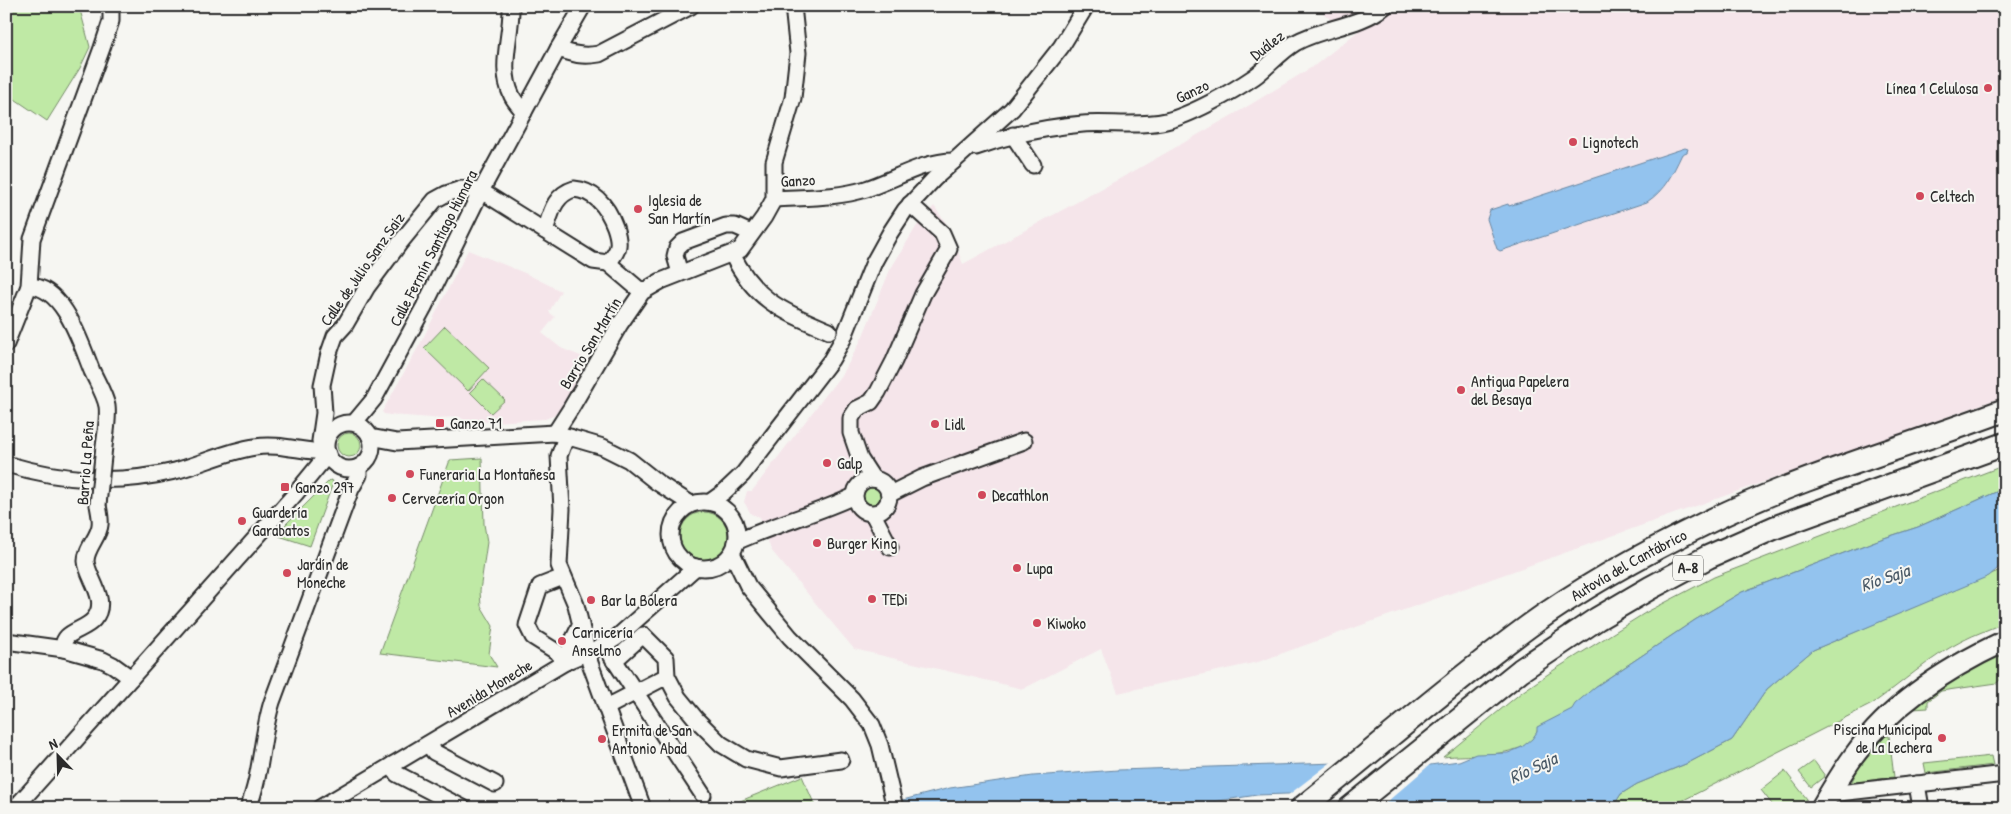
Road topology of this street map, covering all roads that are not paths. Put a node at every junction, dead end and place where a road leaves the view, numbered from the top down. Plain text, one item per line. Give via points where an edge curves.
1 (110, 6) edge
2 (511, 6) edge
3 (583, 6) edge
4 (691, 6) edge
5 (793, 6) edge
6 (1086, 6) edge
7 (1385, 6) edge
8 (558, 48) junction
9 (1253, 78) joint
10 (1012, 109) junction
11 (524, 112) junction
12 (1017, 134) junction
13 (968, 150) junction
14 (954, 160) junction
15 (1033, 165) dead end
16 (481, 191) junction
17 (774, 199) junction
18 (910, 204) junction
19 (545, 231) junction
20 (751, 233) junction
21 (732, 254) junction
22 (608, 263) junction
23 (680, 273) junction
24 (29, 286) junction
25 (642, 292) junction
26 (828, 331) dead end
27 (6, 344) edge
28 (2005, 410) edge
29 (568, 413) junction
30 (554, 433) junction
31 (365, 436) junction
32 (576, 439) junction
33 (1024, 442) dead end
34 (2005, 445) edge
35 (294, 448) junction
36 (335, 455) junction
37 (6, 464) edge
38 (743, 474) junction
39 (309, 476) junction
40 (658, 483) junction
41 (296, 493) junction
42 (872, 496) junction
43 (710, 502) junction
44 (691, 504) junction
45 (732, 518) junction
46 (673, 521) junction
47 (767, 528) junction
48 (889, 543) dead end
49 (734, 548) junction
50 (680, 559) junction
51 (719, 565) junction
52 (696, 567) junction
53 (564, 576) junction
54 (748, 586) junction
55 (665, 593) junction
56 (581, 624) junction
57 (2005, 641) edge
58 (6, 642) edge
59 (605, 645) junction
60 (64, 649) junction
61 (575, 657) junction
62 (614, 661) junction
63 (668, 676) junction
64 (130, 678) junction
65 (636, 693) junction
66 (608, 708) junction
67 (1404, 724) junction
68 (1433, 742) junction
69 (428, 744) junction
70 (841, 760) dead end
71 (392, 765) junction
72 (2005, 774) edge
73 (495, 784) dead end
74 (1917, 784) junction
75 (257, 786) junction
76 (703, 795) dead end
77 (1824, 803) edge
78 (15, 808) edge
79 (248, 808) edge
80 (261, 808) edge
81 (320, 808) edge
82 (462, 808) edge
83 (643, 808) edge
84 (895, 808) edge
85 (1286, 808) edge
86 (1302, 808) edge
87 (1350, 808) edge
88 (1367, 808) edge
89 (1921, 808) edge

1 - 24 street via 111,21 32,239
2 - 11 street via 506,79 512,96
3 - 8 street, Calle Fermín Santiago Humara
4 - 8 street via 598,54 574,55
5 - 17 street, Ganzo via 798,53 793,98 774,162
6 - 10 street, Ganzo via 1061,47
7 - 9 street, Duález via 1362,20 1294,44
8 - 11 street, Calle Fermín Santiago Humara
9 - 12 street, Ganzo via 1203,106 1165,122 1083,124
10 - 12 street
10 - 13 street, Ganzo
11 - 16 street, Calle Fermín Santiago Humara
12 - 13 street, Ganzo
12 - 15 street
13 - 14 street, Ganzo
14 - 17 street, Ganzo via 930,164 843,195
14 - 18 street, Ganzo
16 - 19 street, Barrio San Martín
16 - 31 street, Calle Fermín Santiago Humara via 374,399
16 - 36 street, Calle de Julio Sanz Saiz via 461,189 435,200 367,287 335,336 322,385 324,413
17 - 20 street, Barrio San Martín
18 - 38 street, Ganzo via 878,254 837,350
18 - 42 street via 942,233 949,250 923,294 878,392 872,402 857,409 851,418 851,433
19 - 22 street, Barrio San Martín via 593,260
19 - 22 street via 560,196 574,189 589,194 607,208 616,231 618,246
20 - 21 street, Barrio San Martín via 740,250
20 - 23 street via 726,226 683,242 675,256
21 - 23 street, Barrio San Martín
21 - 26 street via 747,281 769,301
22 - 25 street, Barrio San Martín
23 - 25 street, Barrio San Martín
24 - 27 street
24 - 60 street, Barrio La Peña, bridge via 46,290 72,322 107,407 98,506 100,524 86,563 96,585 99,606 94,620 63,640
25 - 29 street, Barrio San Martín via 615,331
28 - 67 highway, Autovía del Cantábrico / A-8 via 1768,496 1663,545 1548,612
29 - 30 street, Barrio San Martín
29 - 32 street, Barrio San Martín
30 - 31 street via 393,442
30 - 32 street
31 - 36 street via 365,463
31 - 36 street via 342,424 335,428
32 - 40 street via 604,447 629,460
32 - 53 street via 563,445 559,456 562,509 559,565
33 - 42 street
34 - 68 highway, Autovía del Cantábrico / A-8 via 1776,527 1683,570 1604,615 1540,657
35 - 36 street
35 - 37 street via 253,447 176,470 116,481 55,476
35 - 39 street via 307,462
36 - 39 street
36 - 41 street
36 - 75 street via 350,488 272,702
38 - 43 street, Ganzo
38 - 45 street, Ganzo via 733,494
39 - 41 street
40 - 44 street
40 - 46 street
41 - 64 street
42 - 47 street
42 - 48 street
43 - 44 street
43 - 45 street
44 - 46 street
45 - 47 street via 748,526
45 - 49 street via 737,532
46 - 50 street via 670,538
47 - 49 street
49 - 51 street
49 - 54 street
50 - 52 street
50 - 55 street, Avenida Moneche
51 - 52 street
51 - 54 street
52 - 55 street, Avenida Moneche
53 - 56 street
53 - 61 street via 540,586 527,625 533,637 557,652
54 - 84 street via 790,638 867,718 875,732
55 - 59 street, Avenida Moneche
56 - 59 street
56 - 61 street
56 - 61 street via 572,642
57 - 77 main road via 1945,672 1919,690 1857,751
58 - 60 street
59 - 61 street, Avenida Moneche
59 - 62 street
60 - 64 street via 108,662
61 - 66 street
61 - 69 street, Avenida Moneche
62 - 63 street via 643,635 666,658
62 - 65 street
63 - 65 street
63 - 70 street via 678,697 696,719 721,744 746,759 781,768
64 - 78 street
65 - 66 street
65 - 76 street
66 - 83 street
67 - 85 highway via 1380,738
67 - 86 highway, Autovía del Cantábrico / A-8
68 - 87 highway, Autovía del Cantábrico / A-8
68 - 88 highway via 1416,764
69 - 71 street, Avenida Moneche
69 - 73 street via 434,752
71 - 81 street, Avenida Moneche
71 - 82 street via 397,774
72 - 74 street
74 - 77 street via 1839,793
74 - 89 street
75 - 79 street
75 - 80 street

